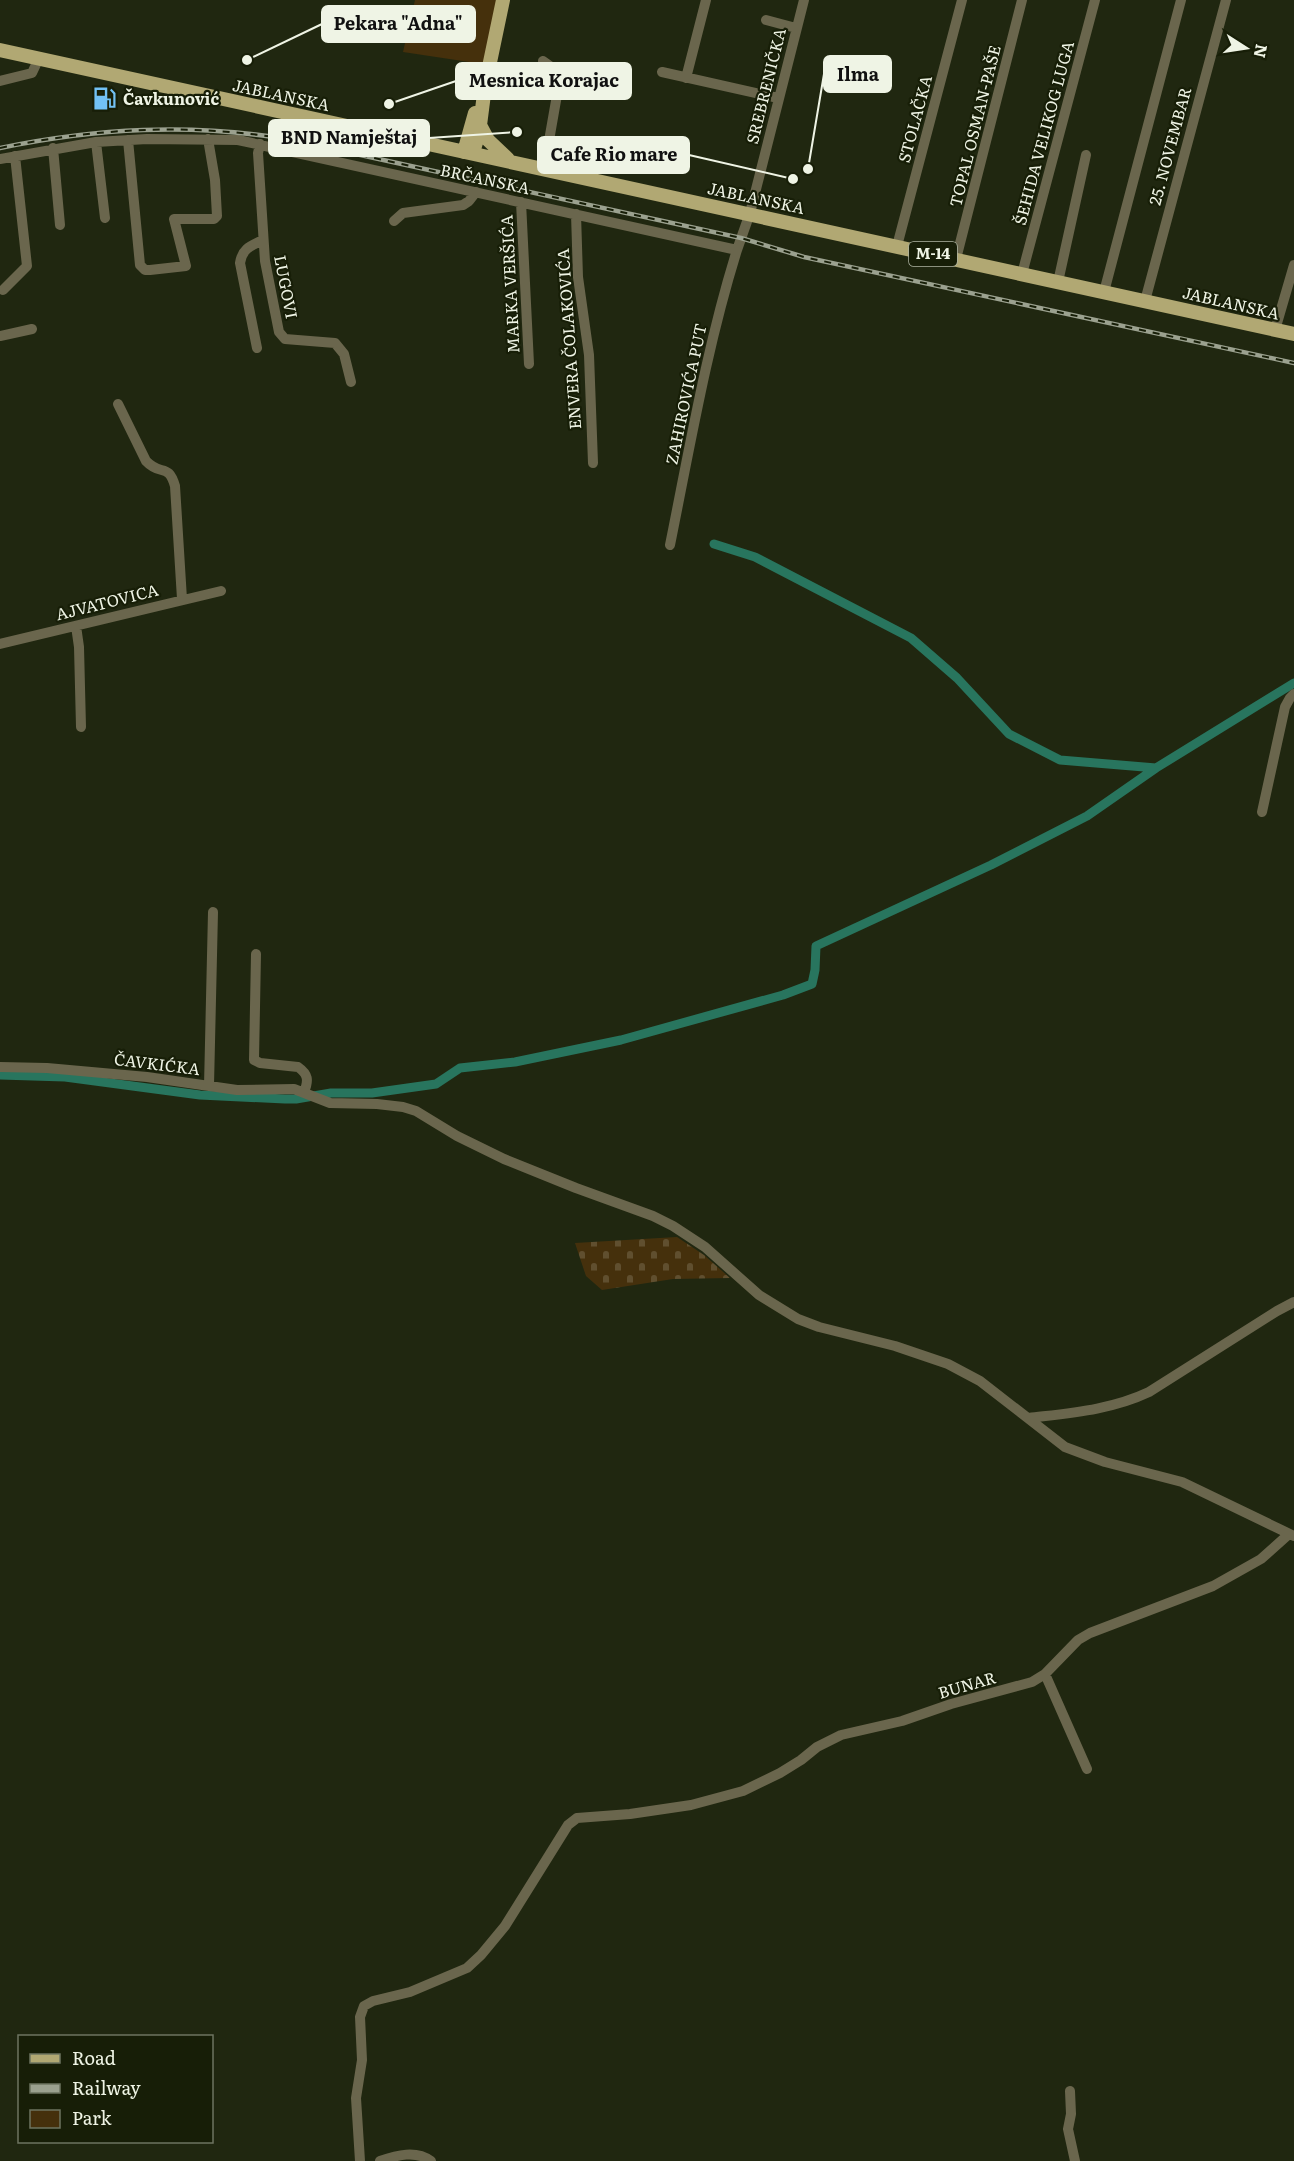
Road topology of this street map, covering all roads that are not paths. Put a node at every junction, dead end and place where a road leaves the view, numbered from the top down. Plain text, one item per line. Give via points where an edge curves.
1 (503, 0) edge
2 (706, 0) edge
3 (804, 0) edge
4 (962, 0) edge
5 (1022, 0) edge
6 (1095, 0) edge
7 (1181, 0) edge
8 (1226, 0) edge
9 (766, 21) dead end
10 (796, 28) junction
11 (0, 50) edge
12 (39, 58) junction
13 (543, 61) dead end
14 (662, 72) dead end
15 (686, 78) junction
16 (0, 81) edge
17 (485, 86) junction
18 (778, 98) junction
19 (480, 125) junction
20 (208, 139) junction
21 (128, 140) junction
22 (96, 142) junction
23 (260, 144) junction
24 (53, 148) junction
25 (467, 152) junction
26 (15, 156) junction
27 (1086, 156) dead end
28 (0, 159) edge
29 (512, 162) junction
30 (544, 169) junction
31 (476, 192) junction
32 (521, 202) junction
33 (750, 213) junction
34 (576, 214) junction
35 (105, 218) dead end
36 (394, 221) dead end
37 (60, 225) dead end
38 (263, 240) junction
39 (897, 246) junction
40 (737, 250) junction
41 (956, 259) junction
42 (1294, 265) edge
43 (1022, 274) junction
44 (1058, 282) junction
45 (3, 290) dead end
46 (1104, 292) junction
47 (1145, 301) junction
48 (32, 330) dead end
49 (1275, 330) junction
50 (1294, 334) edge
51 (0, 336) edge
52 (257, 348) dead end
53 (529, 364) dead end
54 (351, 382) dead end
55 (118, 404) dead end
56 (593, 463) dead end
57 (670, 545) dead end
58 (222, 591) dead end
59 (182, 599) junction
60 (76, 626) junction
61 (0, 644) edge
62 (1294, 694) edge
63 (81, 727) dead end
64 (1262, 812) dead end
65 (213, 912) dead end
66 (256, 954) dead end
67 (0, 1067) edge
68 (209, 1086) junction
69 (307, 1093) junction
70 (1294, 1302) edge
71 (1029, 1418) junction
72 (1292, 1535) edge
73 (1045, 1674) junction
74 (1087, 1769) dead end
75 (1070, 2091) dead end
76 (360, 2161) edge
77 (380, 2161) edge
78 (431, 2161) edge
79 (1075, 2161) edge

1 - 17 main road
2 - 15 street
3 - 10 street, SREBRENIČKA
4 - 39 street, STOLAČKA
5 - 41 street, TOPAL OSMAN-PAŠE
6 - 43 street, ŠEHIDA VELIKOG LUGA
7 - 46 street
8 - 47 street, 25. NOVEMBAR
9 - 10 street
10 - 18 street, SREBRENIČKA
11 - 12 main road, JABLANSKA
12 - 16 street via 32,73
12 - 25 main road, JABLANSKA
13 - 30 street via 560,78
14 - 15 street
15 - 18 street
17 - 19 main road
17 - 25 main road
18 - 33 street, SREBRENIČKA
19 - 25 main road via 476,142
19 - 29 main road via 488,140
20 - 21 street, BRČANSKA
20 - 21 street via 217,216 174,219 186,266 150,270 140,265
20 - 23 street, BRČANSKA
21 - 22 street, BRČANSKA
22 - 24 street, BRČANSKA
22 - 35 street
23 - 31 street, BRČANSKA
23 - 38 street, LUGOVI
24 - 26 street, BRČANSKA
24 - 37 street
25 - 29 main road, JABLANSKA / M-14
26 - 28 street, BRČANSKA
26 - 45 street via 27,266
27 - 44 street
29 - 30 main road, JABLANSKA / M-14
30 - 33 main road, JABLANSKA / M-14
31 - 32 street, BRČANSKA
31 - 36 street via 463,205 403,213
32 - 34 street, BRČANSKA
32 - 53 street, MARKA VERŠIĆA
33 - 39 main road, JABLANSKA / M-14
33 - 40 street, SREBRENIČKA
34 - 40 street, BRČANSKA
34 - 56 street, ENVERA ČOLAKOVIĆA via 578,277 589,354
38 - 52 street via 245,249 240,263
38 - 54 street, LUGOVI via 281,336 335,343 344,354
39 - 41 main road, JABLANSKA / M-14
40 - 57 street, ZAHIROVIĆA PUT via 722,297
41 - 43 main road, JABLANSKA / M-14
42 - 49 street
43 - 44 main road, JABLANSKA / M-14
44 - 46 main road, JABLANSKA / M-14
46 - 47 main road, JABLANSKA / M-14
47 - 49 main road, JABLANSKA / M-14
48 - 51 street
49 - 50 main road, JABLANSKA / M-14
55 - 59 street via 146,461 172,474
58 - 59 street, AJVATOVICA
59 - 60 street, AJVATOVICA
60 - 61 street, AJVATOVICA
60 - 63 street
62 - 64 street via 1285,708
65 - 68 street
66 - 69 street via 254,1060 260,1064 298,1067 307,1076
67 - 68 street, ČAVKIĆKA via 147,1077
68 - 69 street, ČAVKIĆKA via 237,1090 294,1089
69 - 71 street via 330,1103 410,1109 504,1159 653,1215 688,1235 759,1295 798,1318 948,1364 980,1381
70 - 71 street via 1130,1401
71 - 72 street via 1065,1447 1182,1482
72 - 73 street, BUNAR via 1261,1559 1213,1586 1090,1633
73 - 74 street
73 - 76 street, BUNAR via 1032,1682 902,1721 841,1735 743,1791 691,1805 577,1818 568,1825 493,1943 467,1968 364,2006 360,2017 362,2060 356,2098
75 - 79 street via 1068,2129
77 - 78 street via 405,2154 424,2156

